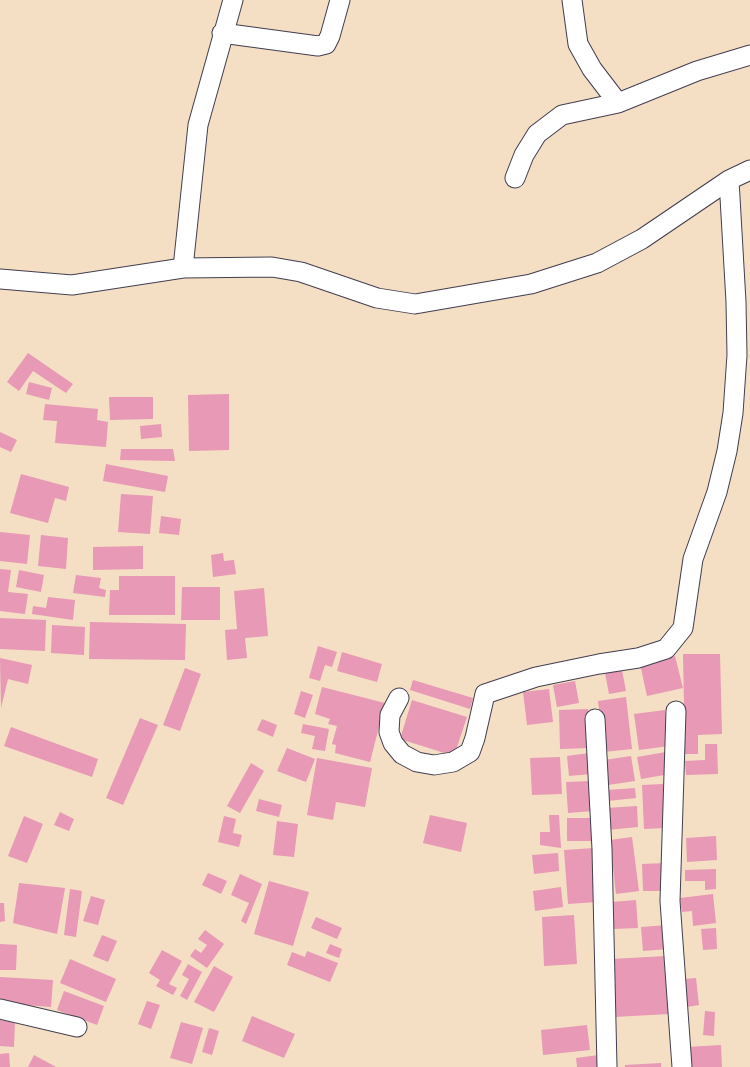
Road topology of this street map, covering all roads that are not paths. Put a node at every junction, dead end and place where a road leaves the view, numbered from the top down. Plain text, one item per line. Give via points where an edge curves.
1 (233, 0) edge
2 (340, 0) edge
3 (572, 0) edge
4 (222, 33) junction
5 (750, 55) edge
6 (618, 103) junction
7 (750, 170) edge
8 (515, 178) dead end
9 (729, 180) junction
10 (183, 268) junction
11 (0, 279) edge
12 (399, 698) dead end
13 (676, 711) dead end
14 (595, 719) dead end
15 (0, 1008) edge
16 (77, 1026) dead end
17 (607, 1067) edge
18 (682, 1067) edge

1 - 4 street
2 - 4 street via 326,44 318,46
3 - 6 street via 578,44 592,70
4 - 10 street via 198,125
5 - 6 street via 697,71
6 - 8 street via 562,115 537,134
7 - 9 street
9 - 10 street via 642,239 597,263 531,284 462,297 415,304 377,298 302,272 272,267
9 - 12 street via 736,302 733,413 717,492 693,559 683,628 666,649 536,677 485,694 470,752 453,762 434,765 417,762 402,754 389,732 390,715
10 - 11 street via 72,285
13 - 18 street via 670,901
14 - 17 street via 602,848
15 - 16 street

